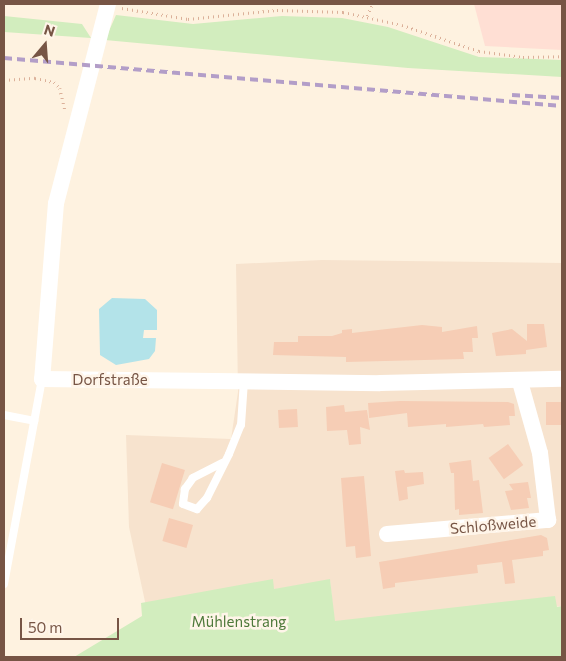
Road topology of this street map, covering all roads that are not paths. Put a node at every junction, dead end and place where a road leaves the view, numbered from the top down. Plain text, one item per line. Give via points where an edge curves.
1 (108, 5) edge
2 (42, 380) junction
3 (562, 380) edge
4 (244, 381) junction
5 (520, 382) junction
6 (4, 415) edge
7 (34, 421) junction
8 (222, 463) junction
9 (386, 534) dead end
10 (8, 542) edge
11 (4, 584) edge

1 - 2 street via 56,203
2 - 4 street, Dorfstraße
2 - 7 lane
3 - 5 street, Dorfstraße
4 - 5 street, Dorfstraße
4 - 8 lane via 241,425
5 - 9 street, Schloßweide via 540,453 548,520
6 - 7 lane
7 - 10 lane
8 - 8 lane via 206,498 197,509 183,504 185,489 193,478
10 - 11 lane

